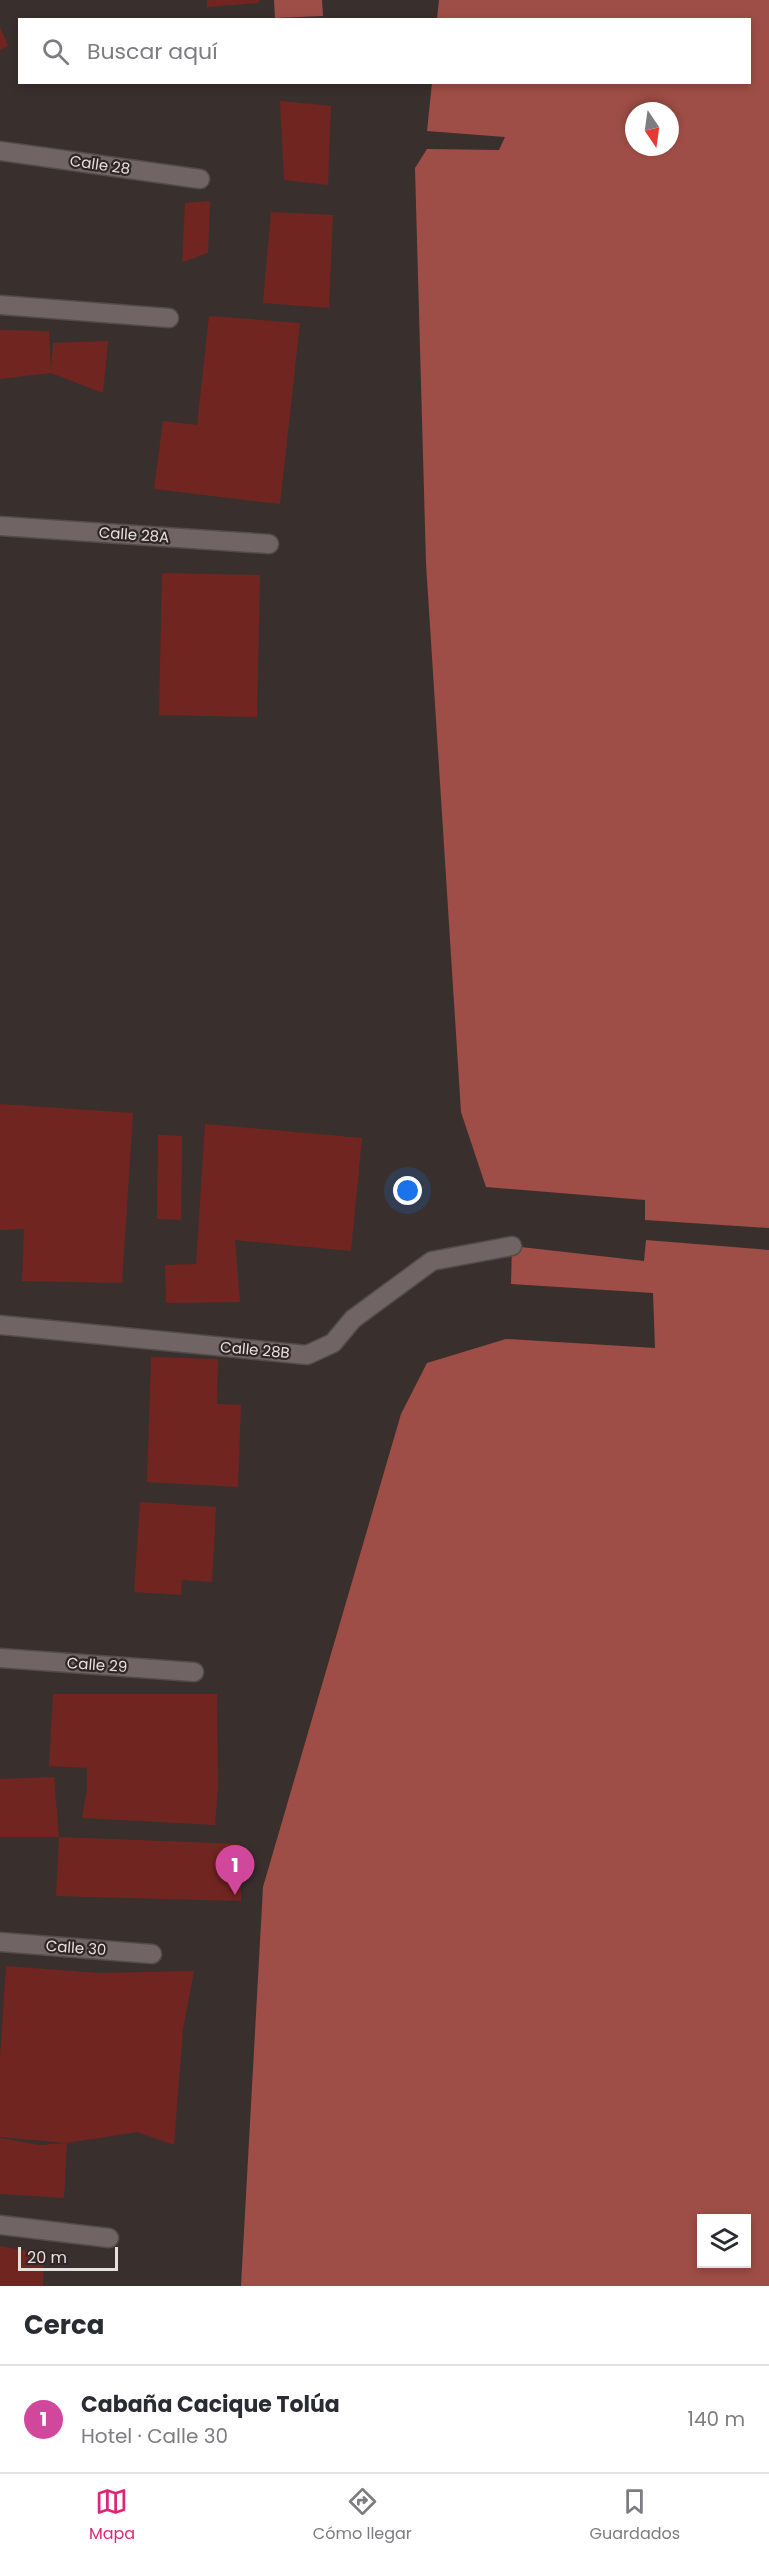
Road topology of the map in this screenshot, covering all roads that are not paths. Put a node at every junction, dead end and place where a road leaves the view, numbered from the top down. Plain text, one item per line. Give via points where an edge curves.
1 (0, 151) edge
2 (200, 179) dead end
3 (0, 305) edge
4 (168, 318) dead end
5 (0, 526) edge
6 (269, 544) dead end
7 (512, 1246) dead end
8 (0, 1325) edge
9 (0, 1658) edge
10 (194, 1672) dead end
11 (0, 1942) edge
12 (152, 1954) dead end
13 (0, 2225) edge
14 (109, 2238) dead end

1 - 2 street, Calle 28
3 - 4 street
5 - 6 street, Calle 28A
7 - 8 street, Calle 28B via 432,1261 353,1319 333,1343 307,1354
9 - 10 street, Calle 29
11 - 12 street, Calle 30
13 - 14 street

